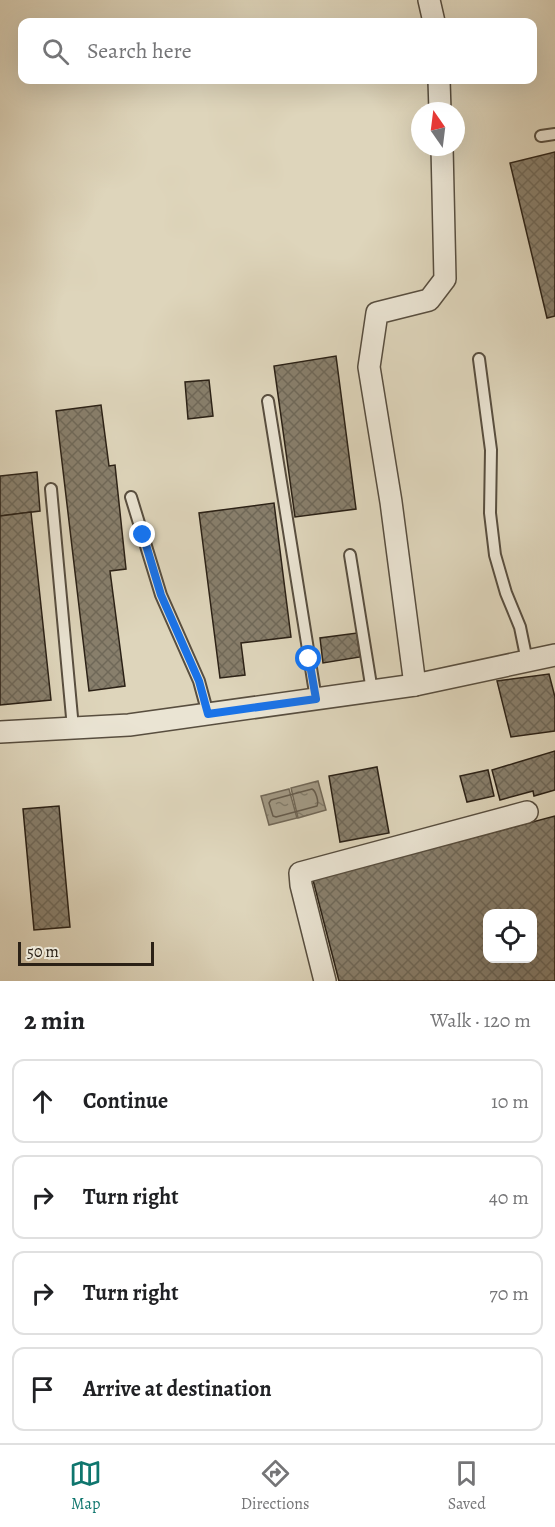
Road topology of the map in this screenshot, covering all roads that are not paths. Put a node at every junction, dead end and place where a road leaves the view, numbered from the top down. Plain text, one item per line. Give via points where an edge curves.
1 (429, 0) edge
2 (433, 18) edge
3 (439, 84) edge
4 (440, 102) edge
5 (555, 134) edge
6 (541, 136) dead end
7 (442, 156) edge
8 (479, 359) dead end
9 (268, 401) dead end
10 (51, 489) dead end
11 (131, 496) dead end
12 (350, 555) dead end
13 (555, 655) edge
14 (527, 661) junction
15 (415, 685) junction
16 (372, 691) junction
17 (316, 699) junction
18 (208, 714) junction
19 (73, 728) junction
20 (0, 732) edge
21 (527, 812) dead end
22 (325, 981) edge

1 - 2 street
3 - 4 street
5 - 6 lane
7 - 15 street via 445,279 429,300 377,313 369,367
8 - 14 lane via 491,450 490,513 495,555 520,627
9 - 17 lane
10 - 19 lane
11 - 18 lane via 161,595 199,681
12 - 16 lane
13 - 14 street
14 - 15 street
15 - 16 street
16 - 17 street
17 - 18 street
18 - 19 street
19 - 20 street
21 - 22 street via 300,873

